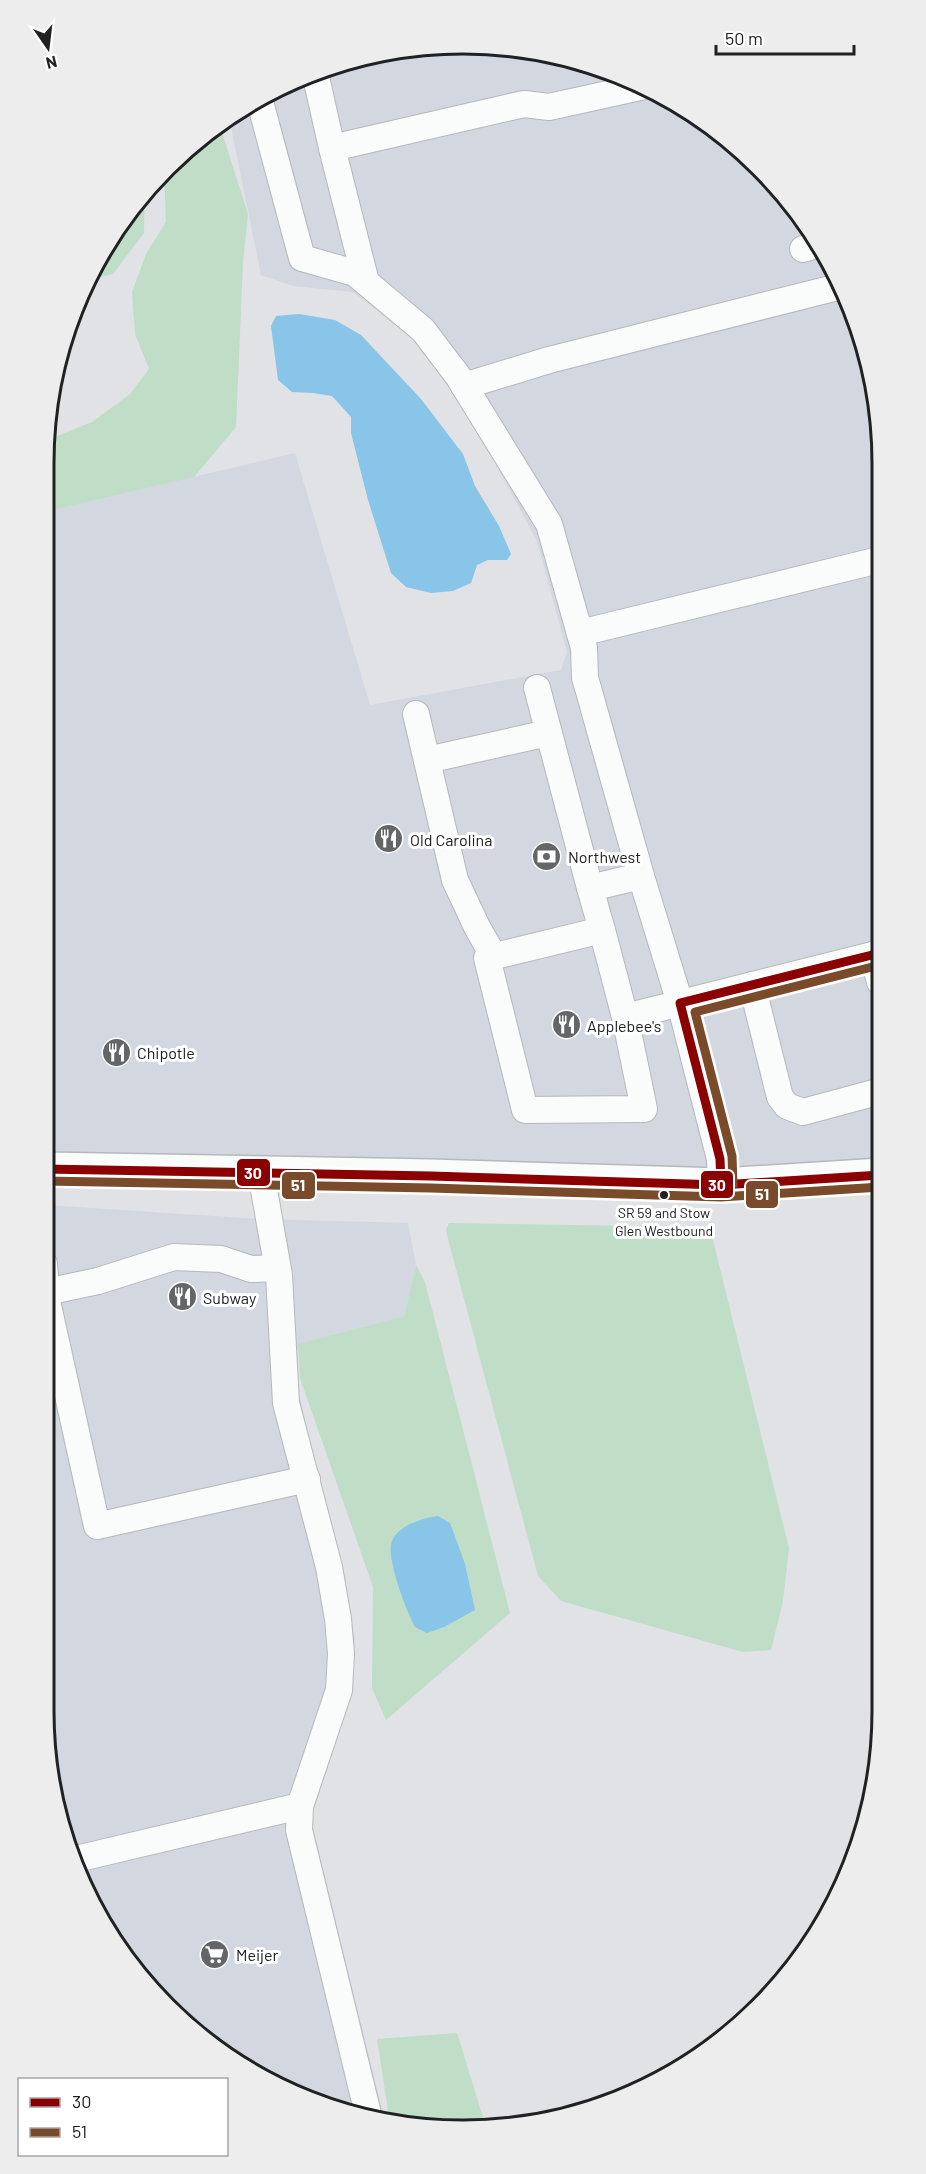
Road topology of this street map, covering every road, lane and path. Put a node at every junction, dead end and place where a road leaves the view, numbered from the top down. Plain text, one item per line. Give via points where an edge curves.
1 (317, 81) edge
2 (629, 89) edge
3 (262, 108) edge
4 (332, 148) junction
5 (366, 282) junction
6 (833, 288) edge
7 (464, 386) junction
8 (872, 562) edge
9 (580, 633) junction
10 (537, 688) dead end
11 (416, 714) dead end
12 (548, 733) junction
13 (427, 760) junction
14 (641, 876) junction
15 (590, 888) junction
16 (602, 930) junction
17 (872, 955) edge
18 (494, 957) junction
19 (752, 985) junction
20 (681, 1003) junction
21 (625, 1017) junction
22 (872, 1093) edge
23 (54, 1169) edge
24 (261, 1173) junction
25 (872, 1176) edge
26 (721, 1185) junction
27 (277, 1268) junction
28 (54, 1290) edge
29 (54, 1383) edge
30 (307, 1479) junction
31 (300, 1806) junction
32 (81, 1858) edge
33 (367, 2108) edge

1 - 4 lane
2 - 4 lane via 549,107 524,104
3 - 5 lane via 302,258 355,273
4 - 5 lane
5 - 7 lane via 423,330
6 - 7 lane
7 - 9 lane via 549,524
8 - 9 lane
9 - 14 lane via 585,678
10 - 12 lane
11 - 13 lane
12 - 13 lane
12 - 15 lane
13 - 18 lane via 455,880
14 - 15 lane
14 - 20 lane
15 - 16 lane
16 - 18 lane
16 - 21 lane
17 - 19 lane
18 - 21 lane via 487,958 525,1110 644,1109
19 - 20 lane
19 - 22 lane via 780,1097 787,1106 803,1112
20 - 21 lane
20 - 26 lane via 720,1159
23 - 24 main road
24 - 26 main road
24 - 27 lane
25 - 26 main road
27 - 28 lane via 251,1269 221,1259 174,1257
27 - 30 lane via 286,1403
29 - 30 lane via 98,1526
30 - 31 lane via 329,1567 341,1654 339,1690
31 - 32 lane
31 - 33 lane via 299,1830

